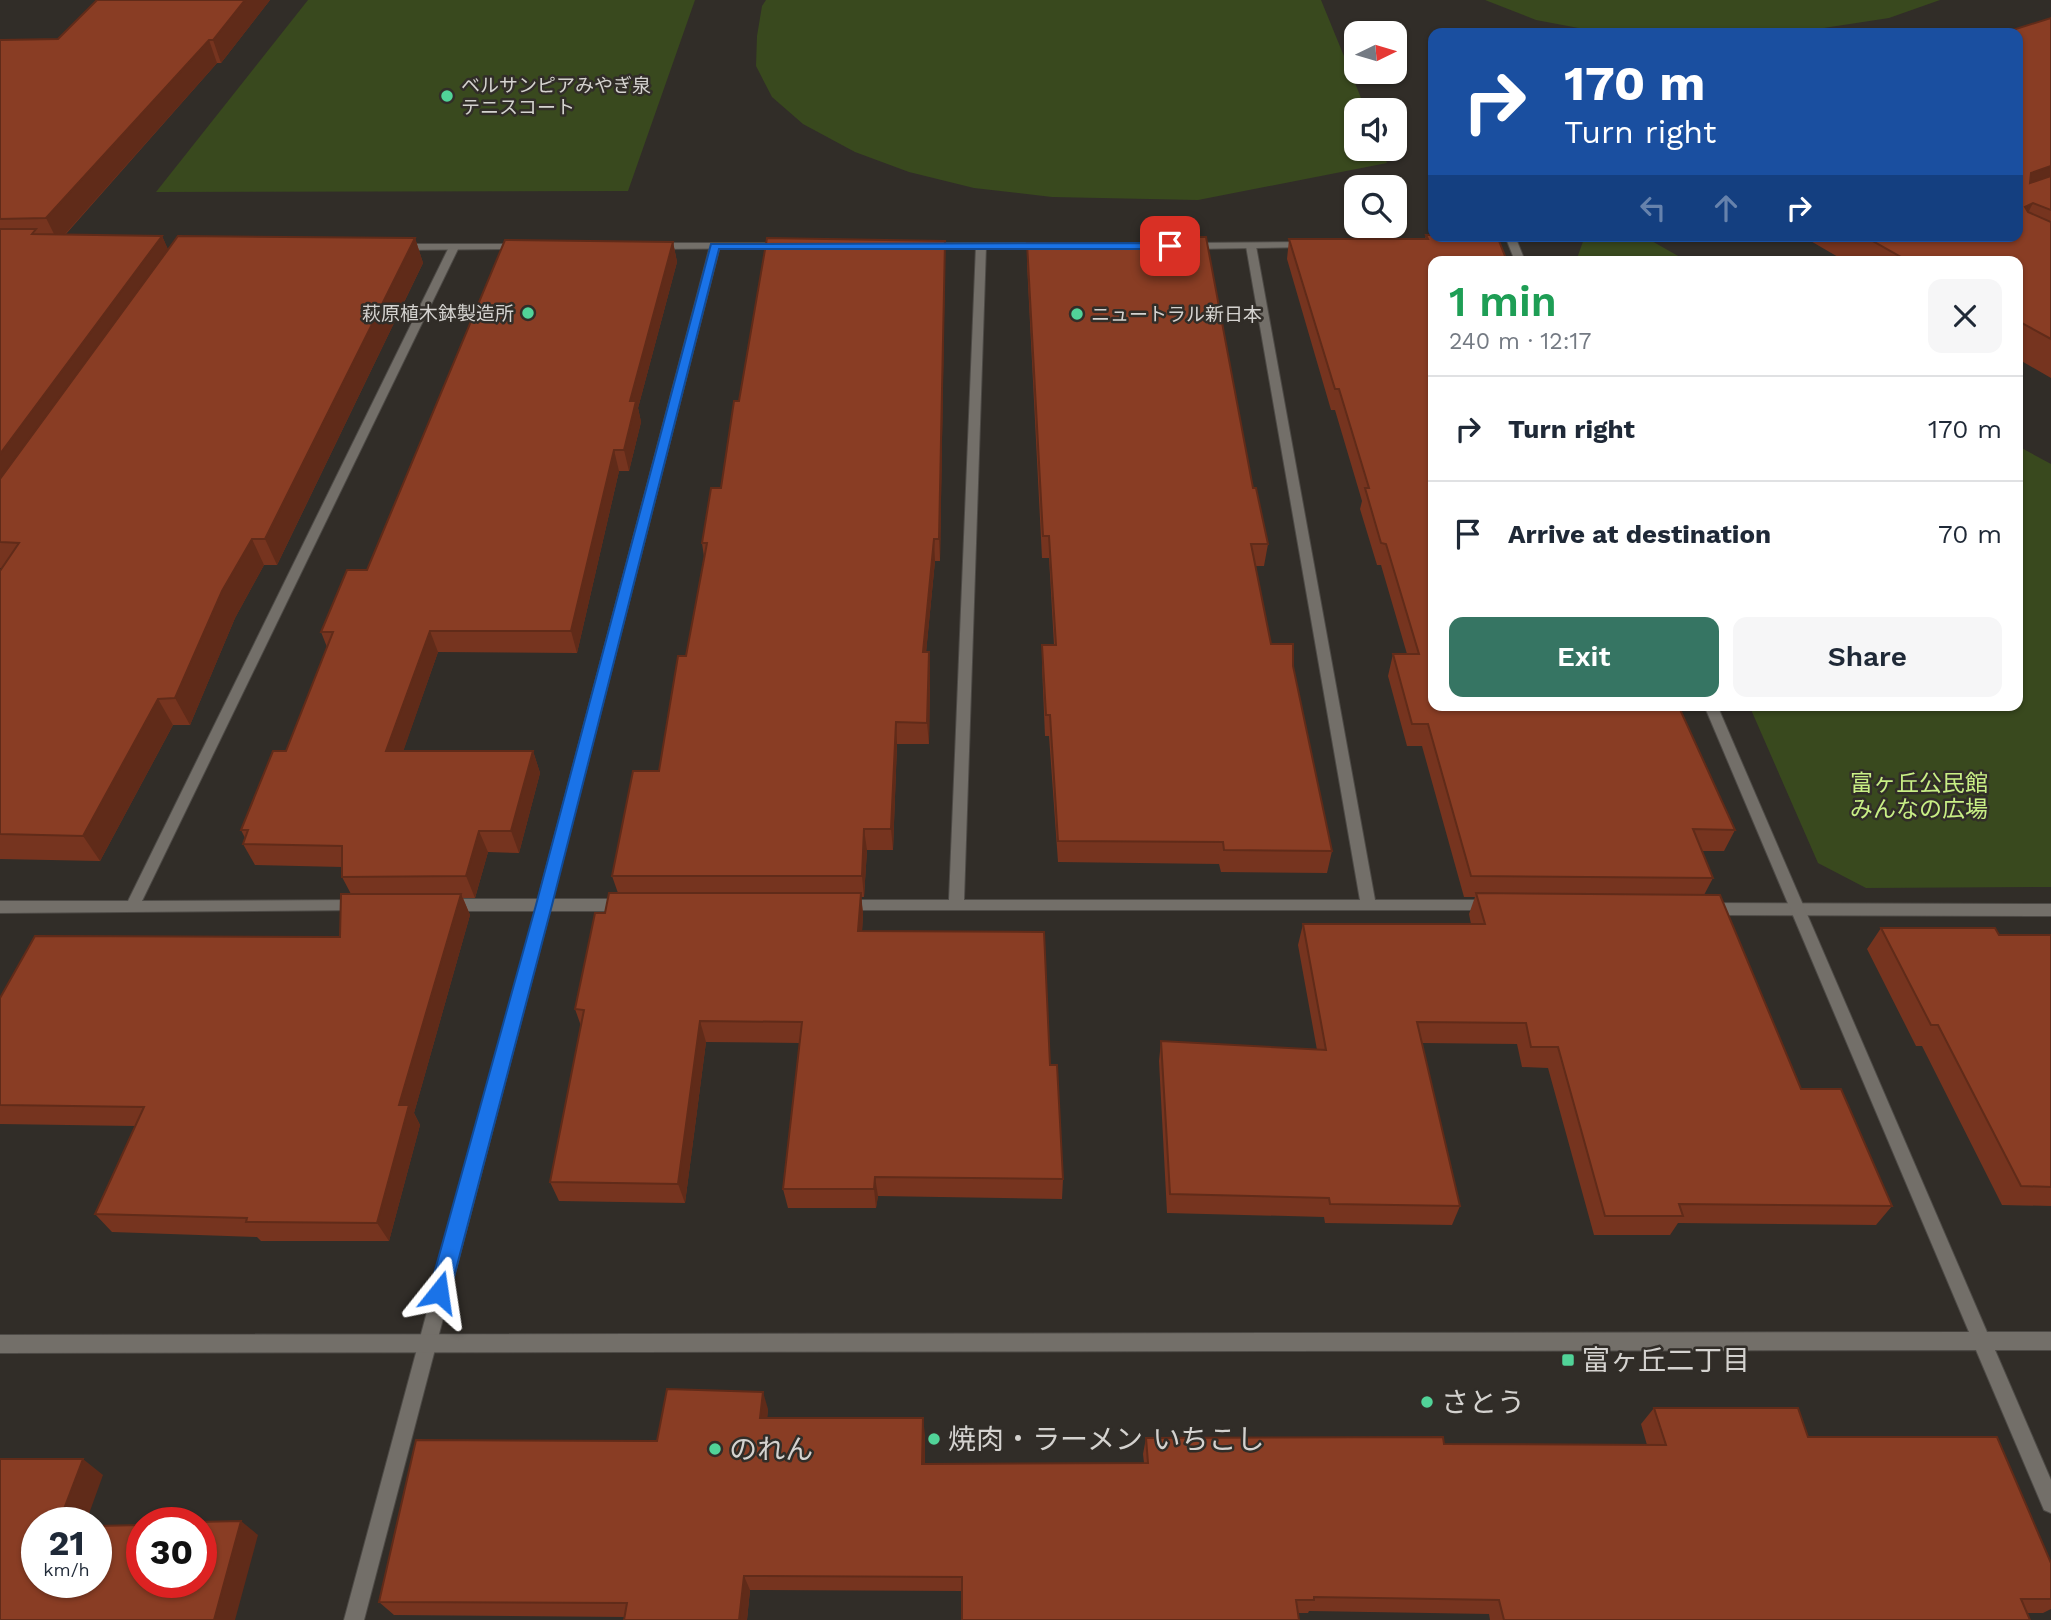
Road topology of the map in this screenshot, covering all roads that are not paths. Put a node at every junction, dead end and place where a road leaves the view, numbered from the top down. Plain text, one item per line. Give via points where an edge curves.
1 (1319, 245) edge
2 (646, 246) edge
3 (715, 246) junction
4 (795, 246) edge
5 (915, 246) edge
6 (981, 246) junction
7 (1062, 246) edge
8 (1184, 246) edge
9 (1251, 246) junction
10 (384, 247) edge
11 (454, 247) junction
12 (536, 247) edge
13 (1713, 711) edge
14 (434, 905) edge
15 (544, 905) junction
16 (640, 905) edge
17 (1368, 905) junction
18 (379, 906) edge
19 (833, 906) edge
20 (956, 906) junction
21 (1507, 906) edge
22 (0, 907) edge
23 (132, 907) junction
24 (1686, 909) edge
25 (1797, 910) junction
26 (2051, 910) edge
27 (1983, 1340) junction
28 (2051, 1341) edge
29 (0, 1344) edge
30 (425, 1344) junction
31 (2051, 1503) edge
32 (354, 1620) edge

1 - 9 street
2 - 3 street
3 - 4 street
3 - 15 street
5 - 6 street
6 - 7 street
6 - 20 street
8 - 9 street
9 - 17 street
10 - 11 street
11 - 12 street
11 - 23 street
13 - 25 street
14 - 15 street
15 - 16 street
15 - 30 street
17 - 20 street
17 - 21 street
18 - 23 street
19 - 20 street
22 - 23 street
24 - 25 street
25 - 26 street
25 - 27 street
27 - 28 street
27 - 30 street
27 - 31 street
29 - 30 street
30 - 32 street

